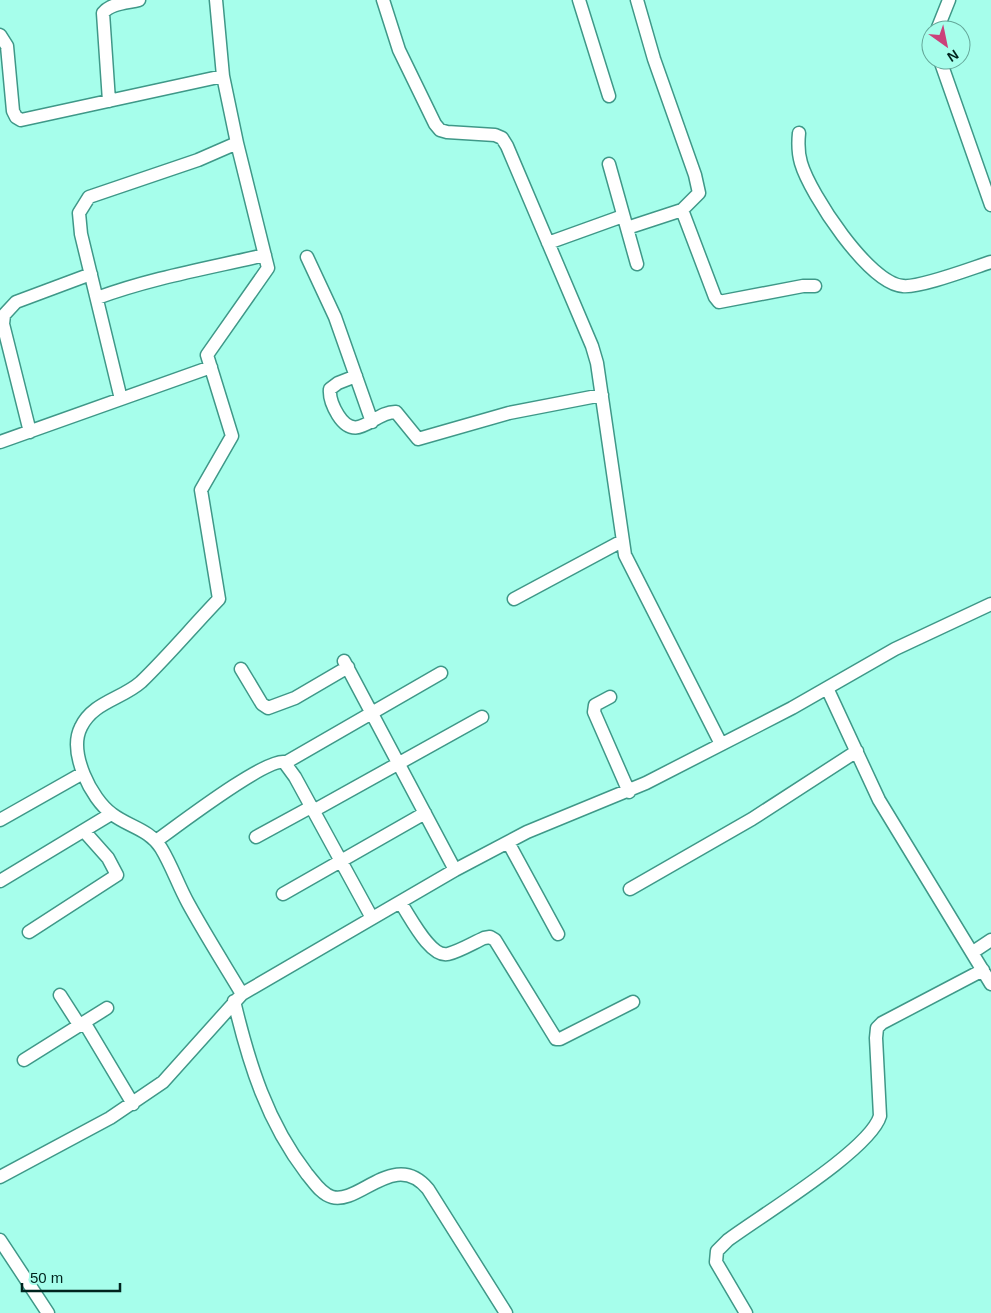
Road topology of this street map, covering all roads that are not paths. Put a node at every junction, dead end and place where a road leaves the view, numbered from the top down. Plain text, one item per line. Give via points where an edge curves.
1 (138, 0) edge
2 (216, 0) edge
3 (383, 0) edge
4 (579, 0) edge
5 (637, 0) edge
6 (949, 0) edge
7 (941, 20) edge
8 (0, 35) edge
9 (944, 70) edge
10 (223, 76) junction
11 (609, 96) dead end
12 (110, 101) junction
13 (798, 133) dead end
14 (237, 143) junction
15 (608, 164) dead end
16 (991, 205) edge
17 (682, 210) junction
18 (625, 222) junction
19 (548, 243) junction
20 (265, 255) junction
21 (307, 258) dead end
22 (991, 262) edge
23 (638, 264) dead end
24 (91, 274) junction
25 (815, 286) dead end
26 (97, 298) junction
27 (211, 367) junction
28 (356, 376) junction
29 (602, 395) junction
30 (121, 398) junction
31 (372, 422) junction
32 (30, 432) junction
33 (0, 442) edge
34 (622, 542) junction
35 (514, 599) dead end
36 (991, 604) edge
37 (241, 669) dead end
38 (441, 673) dead end
39 (827, 688) junction
40 (610, 697) dead end
41 (372, 713) junction
42 (482, 717) dead end
43 (721, 744) junction
44 (857, 751) junction
45 (285, 763) junction
46 (399, 764) junction
47 (83, 773) junction
48 (629, 792) junction
49 (312, 809) junction
50 (425, 813) junction
51 (111, 814) junction
52 (0, 820) edge
53 (84, 831) junction
54 (256, 837) dead end
55 (156, 841) junction
56 (508, 842) junction
57 (340, 862) junction
58 (455, 870) junction
59 (0, 882) edge
60 (630, 889) dead end
61 (282, 894) dead end
62 (400, 902) junction
63 (372, 918) junction
64 (29, 932) dead end
65 (558, 934) dead end
66 (991, 940) edge
67 (973, 952) junction
68 (983, 970) junction
69 (991, 984) edge
70 (60, 995) dead end
71 (238, 998) junction
72 (633, 1002) dead end
73 (107, 1008) dead end
74 (82, 1025) junction
75 (24, 1060) dead end
76 (133, 1104) junction
77 (0, 1177) edge
78 (0, 1240) edge
79 (48, 1313) edge
80 (506, 1313) edge
81 (746, 1313) edge

1 - 12 street via 115,5 103,13
2 - 10 street
3 - 19 street via 399,50 435,124 447,132 484,133 503,140
4 - 11 street
5 - 17 street via 698,186 697,197
6 - 7 street
8 - 12 street via 7,46 11,100 16,117 21,120
9 - 16 street
10 - 12 street
10 - 14 street
13 - 22 street via 801,165 816,195 848,243 881,277 890,283 908,286
14 - 20 street
14 - 24 street via 198,160 89,196 78,220
15 - 18 street
17 - 18 street
17 - 25 street via 719,302
18 - 19 street
18 - 23 street
19 - 29 street via 592,346
20 - 26 street via 138,283
20 - 27 street via 268,268 207,355
21 - 28 street via 335,317
24 - 26 street
24 - 32 street via 16,302 4,315 3,324
26 - 30 street
27 - 30 street
27 - 47 street via 232,436 201,490 219,599 140,682 89,715 77,735 76,747
28 - 31 street
28 - 31 street via 333,386 331,401 348,426 358,427
29 - 31 street via 509,413 422,439 415,437 396,412
29 - 34 street
30 - 32 street
32 - 33 street
34 - 35 street
34 - 43 street via 629,565
36 - 39 street via 895,649
37 - 41 street via 266,708 295,698 346,664
38 - 41 street
39 - 43 street
39 - 44 street
40 - 48 street via 595,705 594,712
41 - 45 street
41 - 46 street
42 - 46 street
43 - 48 street
44 - 60 street via 752,819
44 - 67 street via 879,800
45 - 49 street
45 - 55 street via 274,763 245,779
46 - 49 street
46 - 50 street
47 - 51 street
47 - 52 street
48 - 56 street via 554,820
49 - 54 street
49 - 57 street
50 - 57 street
50 - 58 street
51 - 53 street
51 - 55 street via 146,832
53 - 59 street
53 - 64 street via 108,858 117,875
55 - 71 street
56 - 58 street
56 - 65 street
57 - 61 street
57 - 63 street
58 - 62 street
62 - 63 street
62 - 72 street via 428,944 439,954 484,938 495,940 556,1039
63 - 71 street
66 - 67 street
67 - 68 street
68 - 69 street
68 - 81 street via 889,1017 877,1028 878,1125 839,1161 717,1251 716,1262
70 - 74 street
71 - 76 street via 175,1070
71 - 80 street via 250,1065 266,1105 284,1141 319,1188 327,1195 339,1198 392,1176 418,1178
73 - 74 street
74 - 75 street
74 - 76 street
76 - 77 street
78 - 79 street

